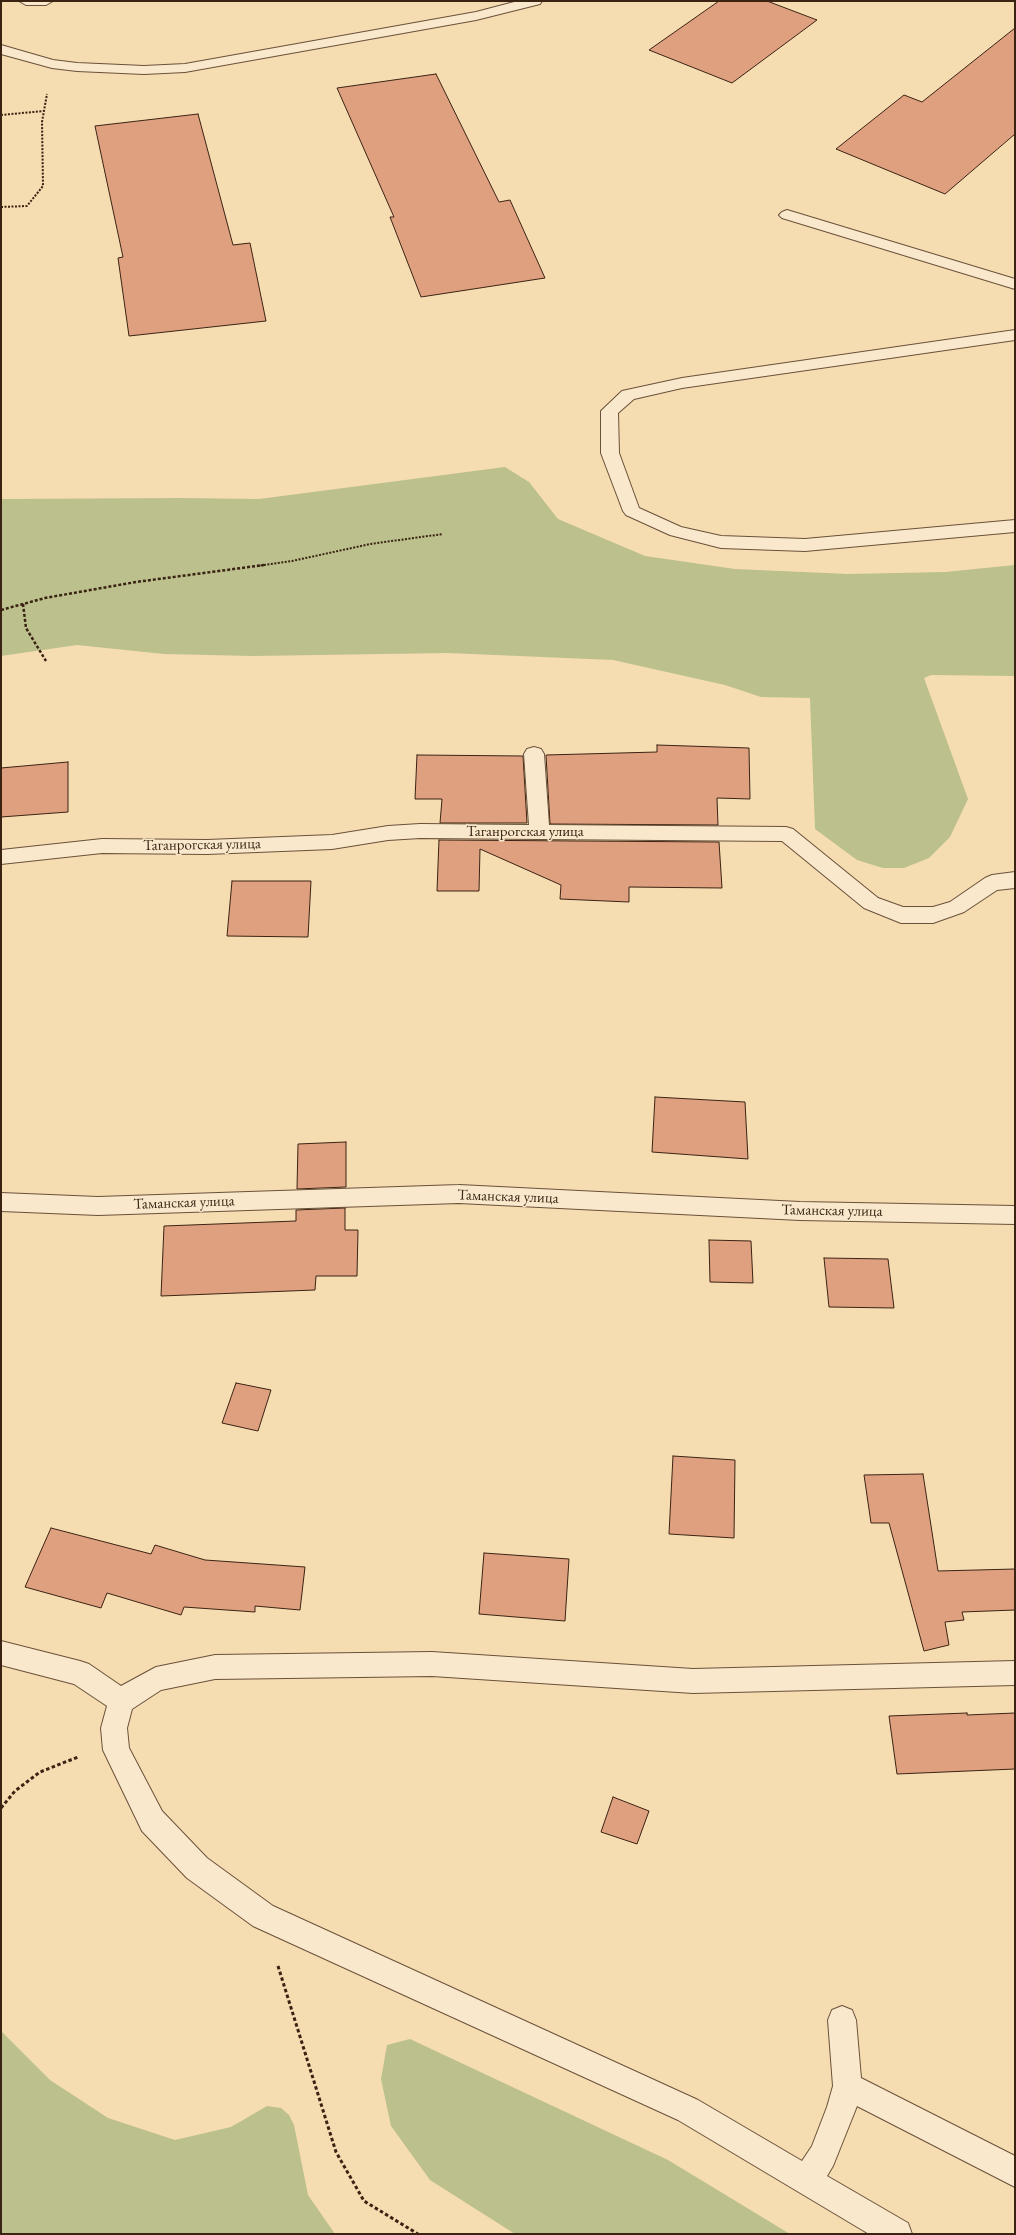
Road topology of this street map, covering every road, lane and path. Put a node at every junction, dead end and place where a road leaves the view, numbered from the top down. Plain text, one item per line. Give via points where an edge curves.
1 (26, 1) edge
2 (46, 1) edge
3 (535, 1) edge
4 (1, 49) edge
5 (52, 64) junction
6 (44, 111) junction
7 (1, 115) edge
8 (1, 207) edge
9 (787, 215) dead end
10 (1015, 284) edge
11 (1015, 335) edge
12 (1015, 526) edge
13 (443, 534) dead end
14 (23, 604) junction
15 (1, 610) edge
16 (46, 661) dead end
17 (534, 754) dead end
18 (540, 832) junction
19 (1, 856) edge
20 (1015, 880) edge
21 (1, 1202) edge
22 (1015, 1215) edge
23 (1, 1654) edge
24 (1015, 1672) edge
25 (121, 1701) junction
26 (116, 1750) junction
27 (1, 1808) edge
28 (263, 1916) junction
29 (842, 2020) dead end
30 (847, 2086) junction
31 (1015, 2172) edge
32 (806, 2180) junction
33 (418, 2234) edge
34 (897, 2234) edge

1 - 2 street
3 - 5 street via 476,16 185,68 108,69
4 - 5 street
5 - 6 path
6 - 7 path
6 - 8 path via 44,186 27,206
9 - 10 street
11 - 12 street via 682,383 628,395 609,410 610,453 632,511 676,531 721,542 805,545
13 - 14 path via 370,544 292,561 136,582
14 - 15 path
14 - 16 path via 26,628
17 - 18 street
18 - 19 street, Таганрогская улица via 420,831 332,842 102,846
18 - 20 street, Таганрогская улица via 786,834 871,903 901,915 934,915 957,907 992,883
21 - 22 street, Таманская улица via 98,1206 459,1194 800,1211
23 - 25 street via 80,1673
24 - 25 street via 693,1681 432,1664 215,1667 156,1679
25 - 26 street via 114,1728
26 - 27 path via 64,1761 40,1772 14,1791
26 - 28 street via 152,1821 197,1868
28 - 32 street via 688,2110
28 - 33 path via 336,2152 364,2201
29 - 30 street
30 - 31 street
30 - 32 street via 823,2156
32 - 34 street

